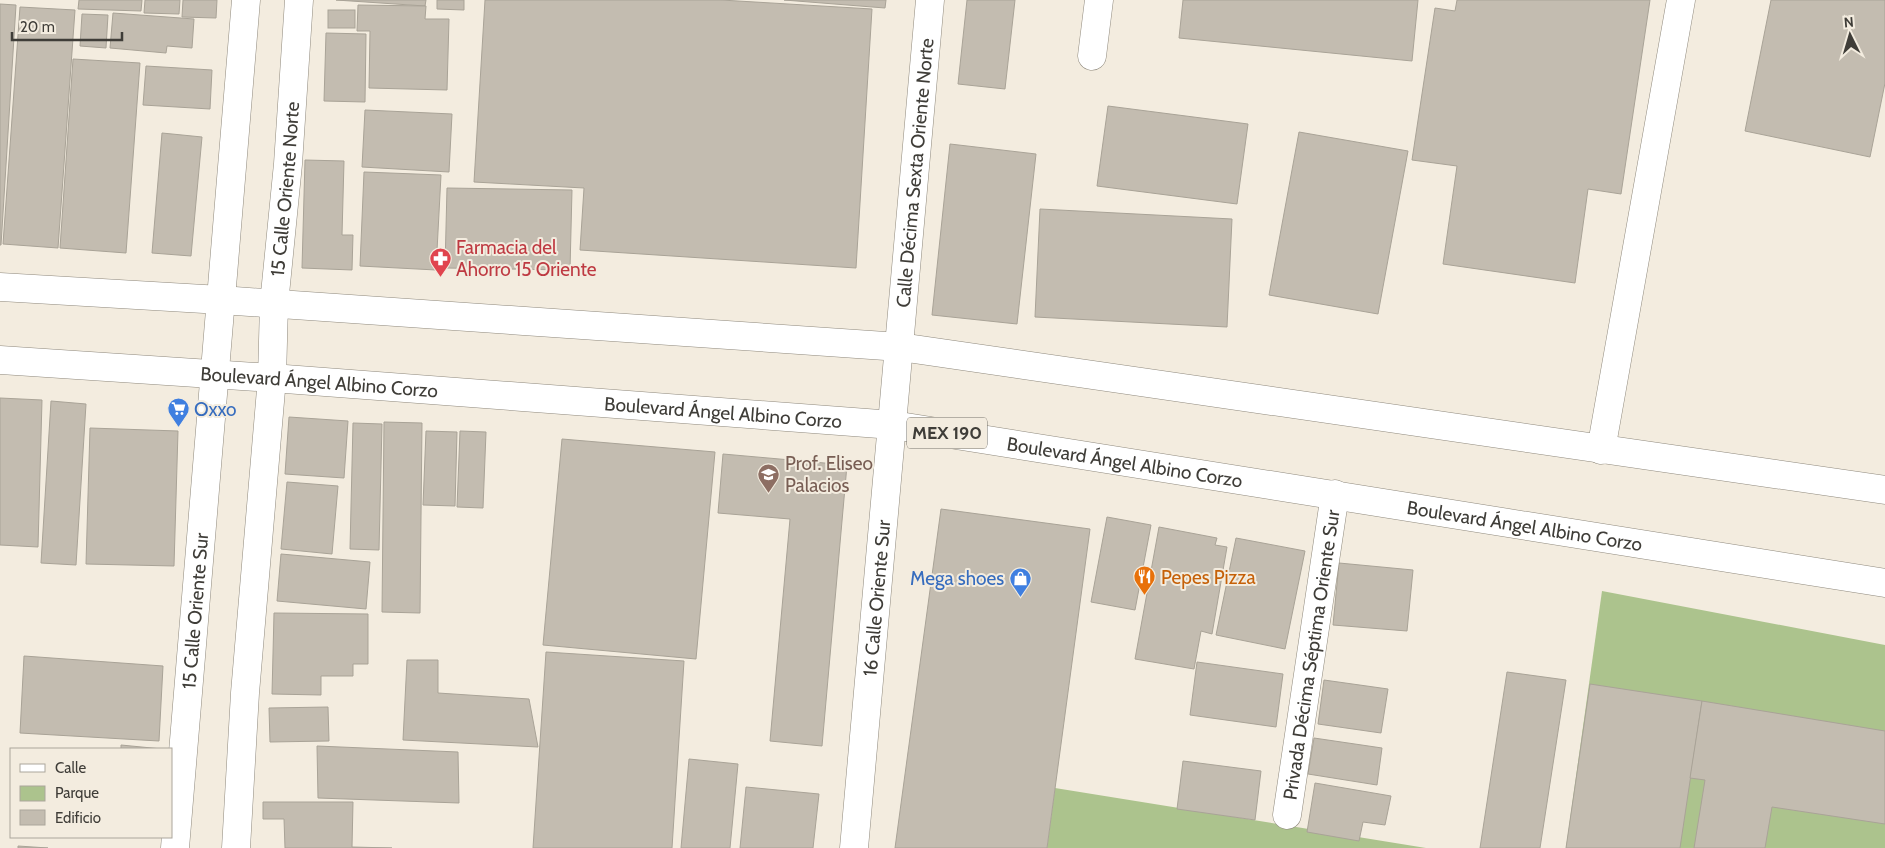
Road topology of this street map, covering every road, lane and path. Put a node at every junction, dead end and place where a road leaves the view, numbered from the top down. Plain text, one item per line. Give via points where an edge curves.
1 (246, 0) edge
2 (299, 0) edge
3 (930, 0) edge
4 (1099, 0) edge
5 (1681, 0) edge
6 (1092, 56) dead end
7 (0, 287) edge
8 (221, 300) junction
9 (274, 304) junction
10 (900, 347) junction
11 (0, 360) edge
12 (214, 375) junction
13 (272, 378) junction
14 (893, 425) junction
15 (1601, 450) junction
16 (1885, 490) edge
17 (1335, 494) junction
18 (1885, 583) edge
19 (1287, 815) dead end
20 (175, 848) edge
21 (236, 848) edge
22 (854, 848) edge

1 - 8 main road
2 - 9 main road, 15 Calle Oriente Norte
3 - 10 main road, Calle Décima Sexta Oriente Norte
4 - 6 main road
5 - 15 main road
7 - 8 main road
8 - 9 main road
8 - 12 main road
9 - 10 main road
9 - 13 main road, 15 Calle Oriente Norte
10 - 14 main road, 16 Calle Oriente Sur
10 - 15 main road
11 - 12 main road, Boulevard Ángel Albino Corzo / MEX 190
12 - 13 main road, Boulevard Ángel Albino Corzo / MEX 190
12 - 20 main road, 15 Calle Oriente Sur
13 - 14 main road, Boulevard Ángel Albino Corzo / MEX 190
13 - 21 main road via 244,702
14 - 17 main road, Boulevard Ángel Albino Corzo / MEX 190
14 - 22 main road, 16 Calle Oriente Sur
15 - 16 main road
17 - 18 main road, Boulevard Ángel Albino Corzo / MEX 190
17 - 19 main road, Privada Décima Séptima Oriente Sur

